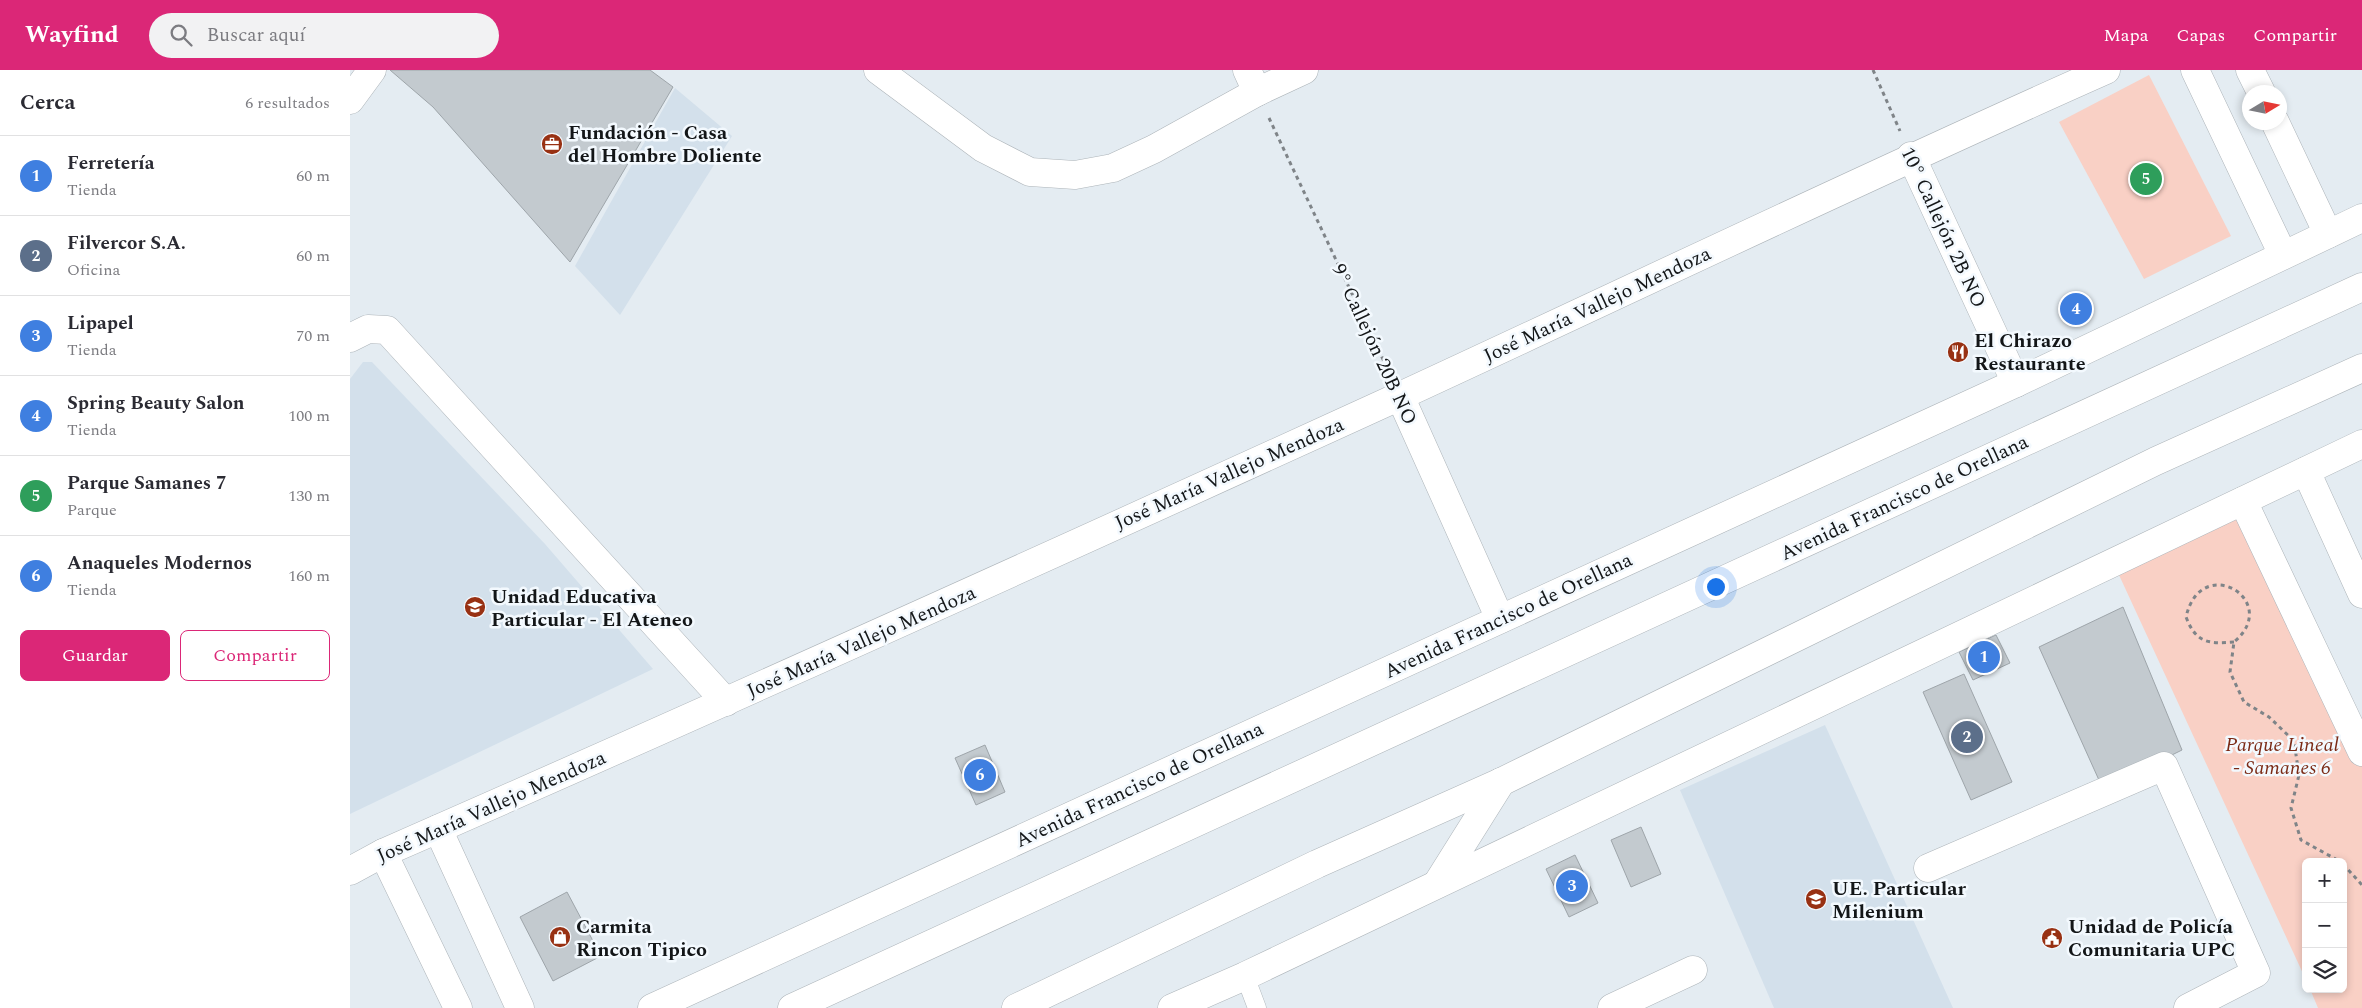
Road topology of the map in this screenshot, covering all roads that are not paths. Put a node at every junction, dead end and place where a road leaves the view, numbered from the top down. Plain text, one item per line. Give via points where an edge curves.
1 (372, 70) edge
2 (878, 70) edge
3 (1304, 70) edge
4 (2106, 70) edge
5 (2195, 70) edge
6 (2250, 70) edge
7 (1252, 81) edge
8 (2258, 85) edge
9 (350, 100) edge
10 (2279, 130) edge
11 (1912, 156) junction
12 (2362, 218) edge
13 (2328, 234) junction
14 (2283, 255) junction
15 (2362, 287) edge
16 (350, 338) edge
17 (2362, 368) edge
18 (2016, 383) junction
19 (1400, 396) junction
20 (2362, 444) edge
21 (2306, 471) junction
22 (2243, 501) junction
23 (2362, 594) edge
24 (1500, 619) junction
25 (726, 702) junction
26 (2362, 752) edge
27 (1501, 782) junction
28 (438, 829) junction
29 (383, 854) junction
30 (1928, 868) dead end
31 (350, 871) edge
32 (1437, 884) junction
33 (1692, 970) dead end
34 (1245, 976) junction
35 (458, 1008) edge
36 (520, 1008) edge
37 (652, 1008) edge
38 (792, 1008) edge
39 (1016, 1008) edge
40 (1172, 1008) edge
41 (1257, 1008) edge
42 (1612, 1008) edge
43 (2188, 1008) edge

1 - 9 main road
2 - 7 main road via 983,148 1030,172 1075,175 1121,164 1154,149
3 - 7 main road
4 - 11 main road, José María Vallejo Mendoza
5 - 14 main road
6 - 8 main road
10 - 13 main road
11 - 18 main road, 10° Callejón 2B NO
11 - 19 main road, José María Vallejo Mendoza
12 - 13 main road, Avenida Francisco de Orellana
13 - 14 main road, Avenida Francisco de Orellana
14 - 18 main road, Avenida Francisco de Orellana
15 - 38 main road, Avenida Francisco de Orellana
16 - 25 main road via 368,329 387,330
17 - 27 main road via 2156,461
18 - 24 main road, Avenida Francisco de Orellana
19 - 24 main road, 9° Callejón 20B NO
19 - 25 main road, José María Vallejo Mendoza
20 - 21 main road
21 - 22 main road
21 - 23 main road
22 - 26 main road
22 - 32 main road
24 - 37 main road, Avenida Francisco de Orellana
25 - 28 main road, José María Vallejo Mendoza
27 - 32 main road
27 - 39 main road via 1317,864
28 - 29 main road, José María Vallejo Mendoza
28 - 36 main road
29 - 31 main road, José María Vallejo Mendoza
29 - 35 main road
30 - 43 main road via 2164,766 2256,973
32 - 34 main road
33 - 42 main road
34 - 40 main road
34 - 41 lane

